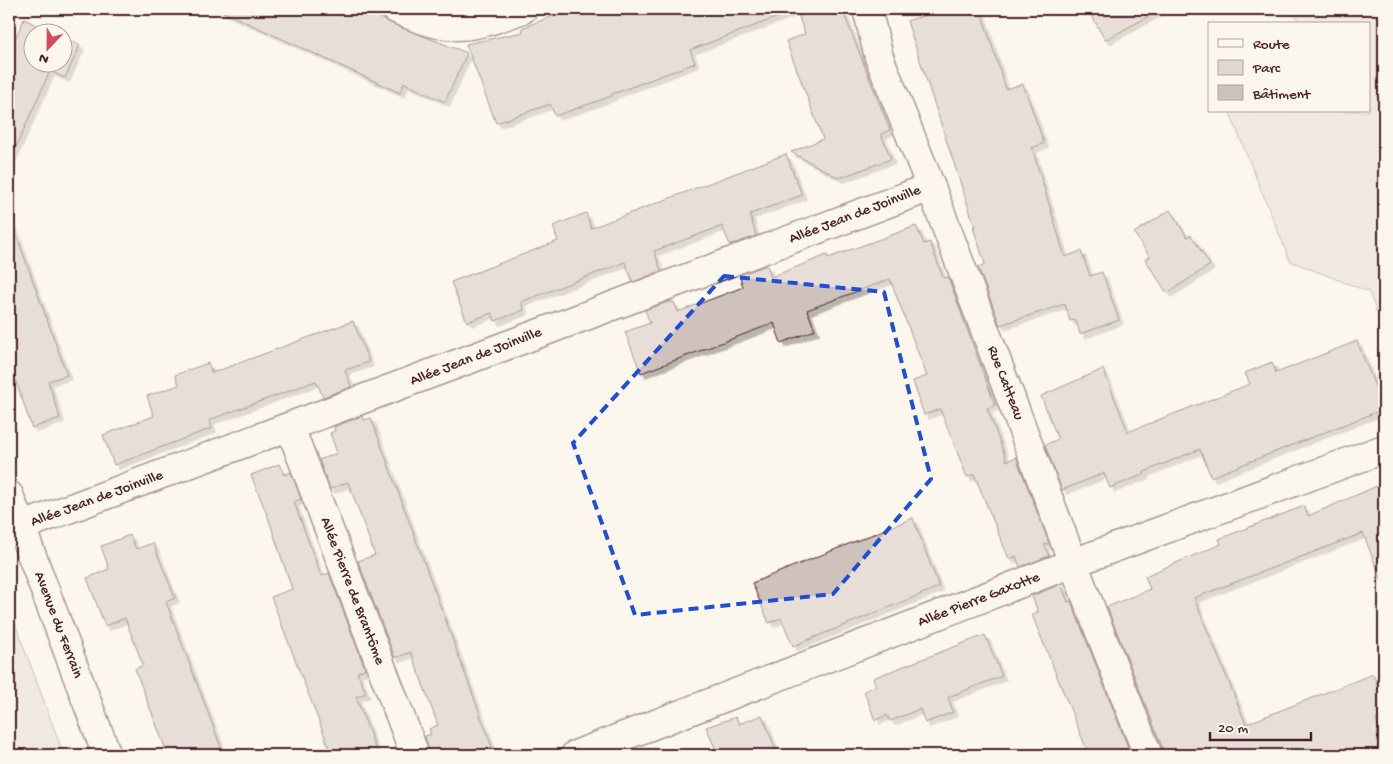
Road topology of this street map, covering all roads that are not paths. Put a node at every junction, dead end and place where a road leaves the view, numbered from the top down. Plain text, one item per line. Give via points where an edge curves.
1 (396, 9) edge
2 (523, 9) edge
3 (867, 9) edge
4 (931, 187) junction
5 (290, 428) junction
6 (1384, 450) edge
7 (9, 496) edge
8 (20, 527) junction
9 (1074, 563) junction
10 (107, 755) edge
11 (415, 755) edge
12 (575, 755) edge
13 (1148, 755) edge

1 - 2 street via 450,26 485,23
3 - 4 street, Rue Catteau via 879,57
4 - 5 street, Allée Jean de Joinville
4 - 9 street, Rue Catteau
5 - 8 street, Allée Jean de Joinville
5 - 11 street, Allée Pierre de Brantôme
6 - 9 street, Allée Pierre Gaxotte
7 - 8 street, Avenue du Ferrain
8 - 10 street, Avenue du Ferrain
9 - 12 street, Allée Pierre Gaxotte
9 - 13 street, Rue Catteau

